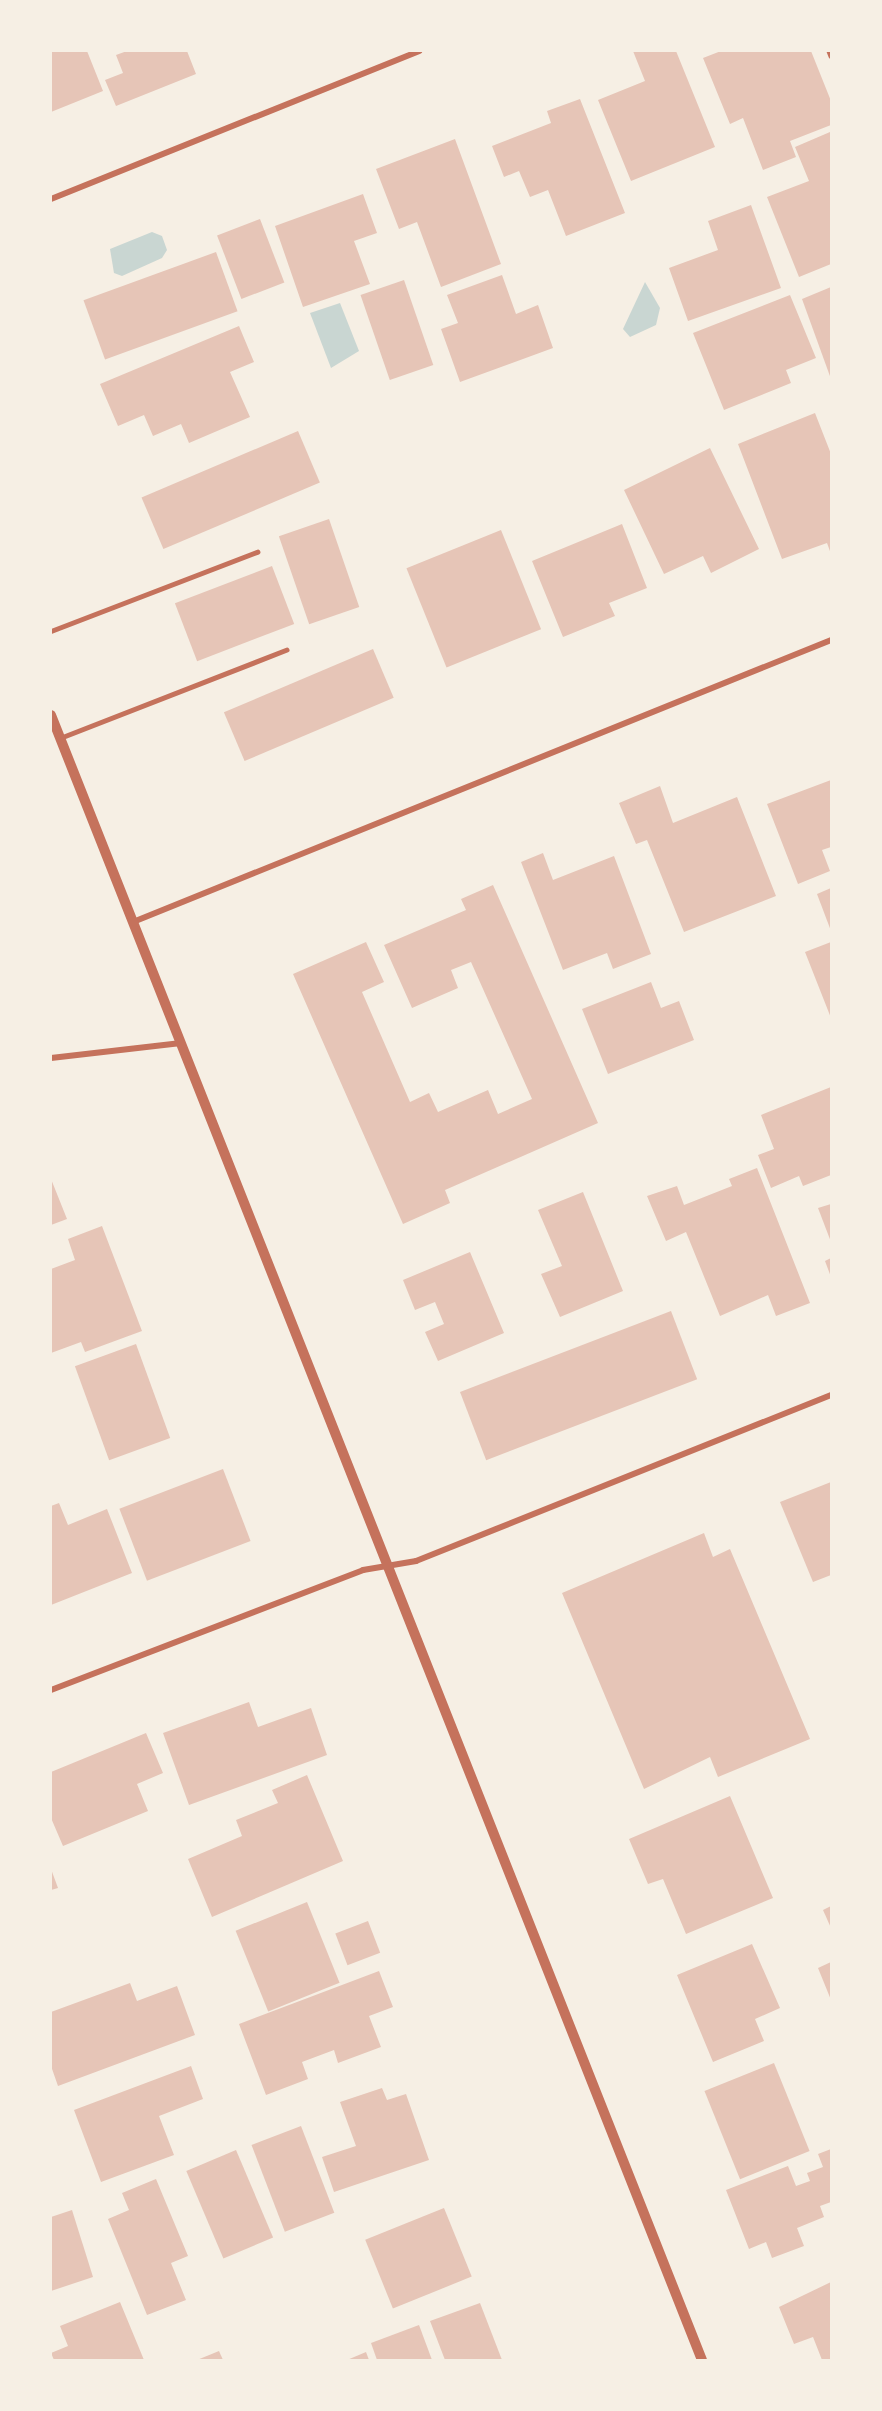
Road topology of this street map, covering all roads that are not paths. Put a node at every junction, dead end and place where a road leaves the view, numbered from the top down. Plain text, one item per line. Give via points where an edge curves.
1 (419, 51) edge
2 (829, 51) edge
3 (831, 56) edge
4 (51, 199) edge
5 (257, 552) dead end
6 (51, 631) edge
7 (831, 640) edge
8 (286, 650) dead end
9 (51, 714) edge
10 (60, 738) junction
11 (133, 922) junction
12 (181, 1043) junction
13 (51, 1058) edge
14 (831, 1395) edge
15 (390, 1565) junction
16 (51, 1690) edge
17 (702, 2360) edge

1 - 4 street
2 - 3 lane
5 - 6 lane
7 - 11 street
8 - 10 lane
9 - 10 street
10 - 11 street
11 - 12 street
12 - 13 street
12 - 15 street
14 - 15 street via 416,1561
15 - 16 street via 363,1570
15 - 17 street

